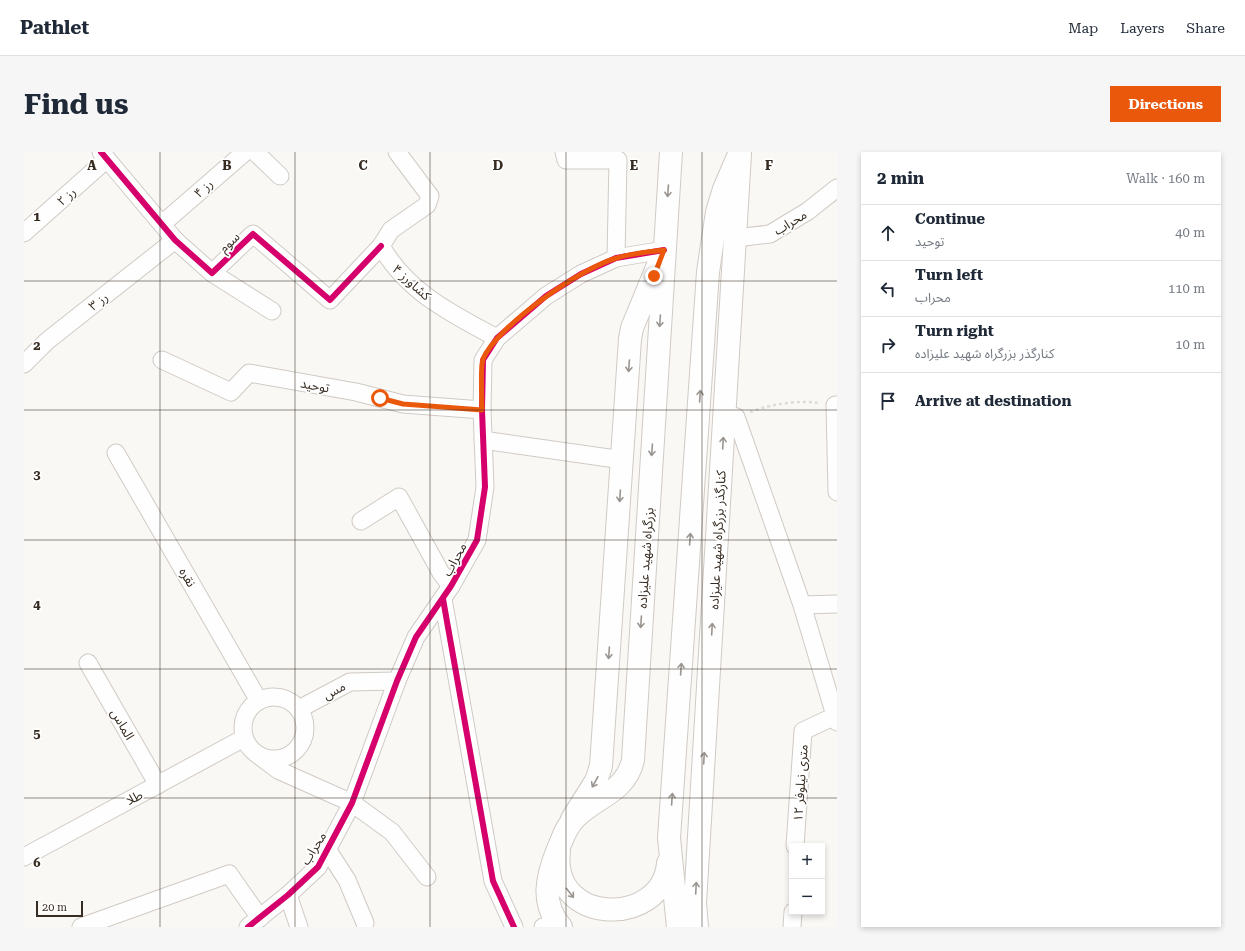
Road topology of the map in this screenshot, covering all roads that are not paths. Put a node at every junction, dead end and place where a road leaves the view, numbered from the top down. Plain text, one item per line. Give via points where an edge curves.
1 (245, 152) edge
2 (256, 152) edge
3 (397, 152) edge
4 (564, 152) edge
5 (670, 152) edge
6 (740, 152) edge
7 (104, 156) edge
8 (280, 176) dead end
9 (837, 188) edge
10 (162, 224) junction
11 (24, 233) edge
12 (736, 238) junction
13 (175, 240) junction
14 (381, 246) junction
15 (664, 250) junction
16 (616, 258) junction
17 (212, 273) junction
18 (272, 311) dead end
19 (497, 338) junction
20 (162, 360) dead end
21 (24, 364) edge
22 (835, 405) road end
23 (482, 410) junction
24 (730, 415) junction
25 (483, 440) junction
26 (116, 453) dead end
27 (616, 459) dead end
28 (837, 492) edge
29 (361, 521) dead end
30 (447, 592) junction
31 (802, 604) junction
32 (837, 604) edge
33 (88, 663) dead end
34 (397, 681) junction
35 (259, 701) junction
36 (298, 709) junction
37 (836, 717) edge
38 (244, 738) junction
39 (258, 755) junction
40 (158, 785) junction
41 (352, 803) junction
42 (564, 836) junction
43 (669, 838) junction
44 (796, 843) edge
45 (327, 849) junction
46 (24, 857) edge
47 (427, 877) dead end
48 (288, 895) junction
49 (793, 915) edge
50 (254, 922) edge
51 (365, 923) dead end
52 (555, 926) edge
53 (81, 927) edge
54 (299, 927) edge
55 (514, 927) edge
56 (678, 927) edge
57 (697, 927) edge
58 (792, 927) edge

1 - 10 street, رز ۴
2 - 8 street
3 - 14 street via 430,196 427,205 391,230
4 - 16 street via 566,160 618,160
5 -> 15 main road, بزرگراه شهید علیزاده
6 - 12 main road, کنارگذر بزرگراه شهید علیزاده
43 -> 6 main road via 709,260 722,194
7 - 10 street
7 - 11 street, رز ۲
9 - 12 street, محراب via 808,211 770,234
10 - 13 street
12 - 24 main road, کنارگذر بزرگراه شهید علیزاده
13 - 17 street
13 - 21 street, رز ۳ via 47,341
14 - 17 street, سوم via 330,300 253,234
14 - 19 street, کشاورز ۴ via 391,263 406,279 443,309
15 - 16 street, محراب
15 -> 42 main road via 632,328 630,339 601,766 596,781
15 -> 42 main road, بزرگراه شهید علیزاده via 632,760 629,771 619,786 582,811
16 - 19 street, محراب via 581,274 546,296
17 - 18 street
19 - 23 street, محراب via 483,360
20 - 23 street, توحید via 231,392 249,373 356,392 403,404
22 - 28 street
23 - 25 street, محراب
24 - 31 street
57 -> 24 main road, کنارگذر بزرگراه شهید علیزاده via 695,903
25 - 27 street
25 - 30 street, محراب via 486,487 477,540
26 - 35 street, نقره
29 - 30 street via 399,497 440,573
30 - 34 street, محراب via 416,636
30 - 55 street via 493,880
31 - 32 street
31 - 37 street
33 - 40 street, الماس
34 - 36 street, مس via 350,682
34 - 41 street, محراب
35 - 36 street via 280,698
35 - 38 street via 247,713 243,729
36 - 39 street via 305,725 302,742 297,749 289,756 278,759
37 - 44 street, ۱۲ متری نیلوفر via 803,731
38 - 39 street
38 - 40 street, طلا
39 - 41 street via 278,770
40 - 46 street, طلا
41 - 45 street, محراب
41 - 47 street via 392,832
42 -> 43 main road via 559,856 560,870 571,894 592,911 619,915 632,912 644,905 660,889 666,873
42 - 52 main road, بزرگراه شهید علیزاده via 549,873 547,891
43 - 56 main road
45 - 48 street, محراب via 318,867
45 - 51 street via 347,880
48 - 50 street, محراب
48 - 54 street
49 - 58 street
50 - 53 street via 230,874

